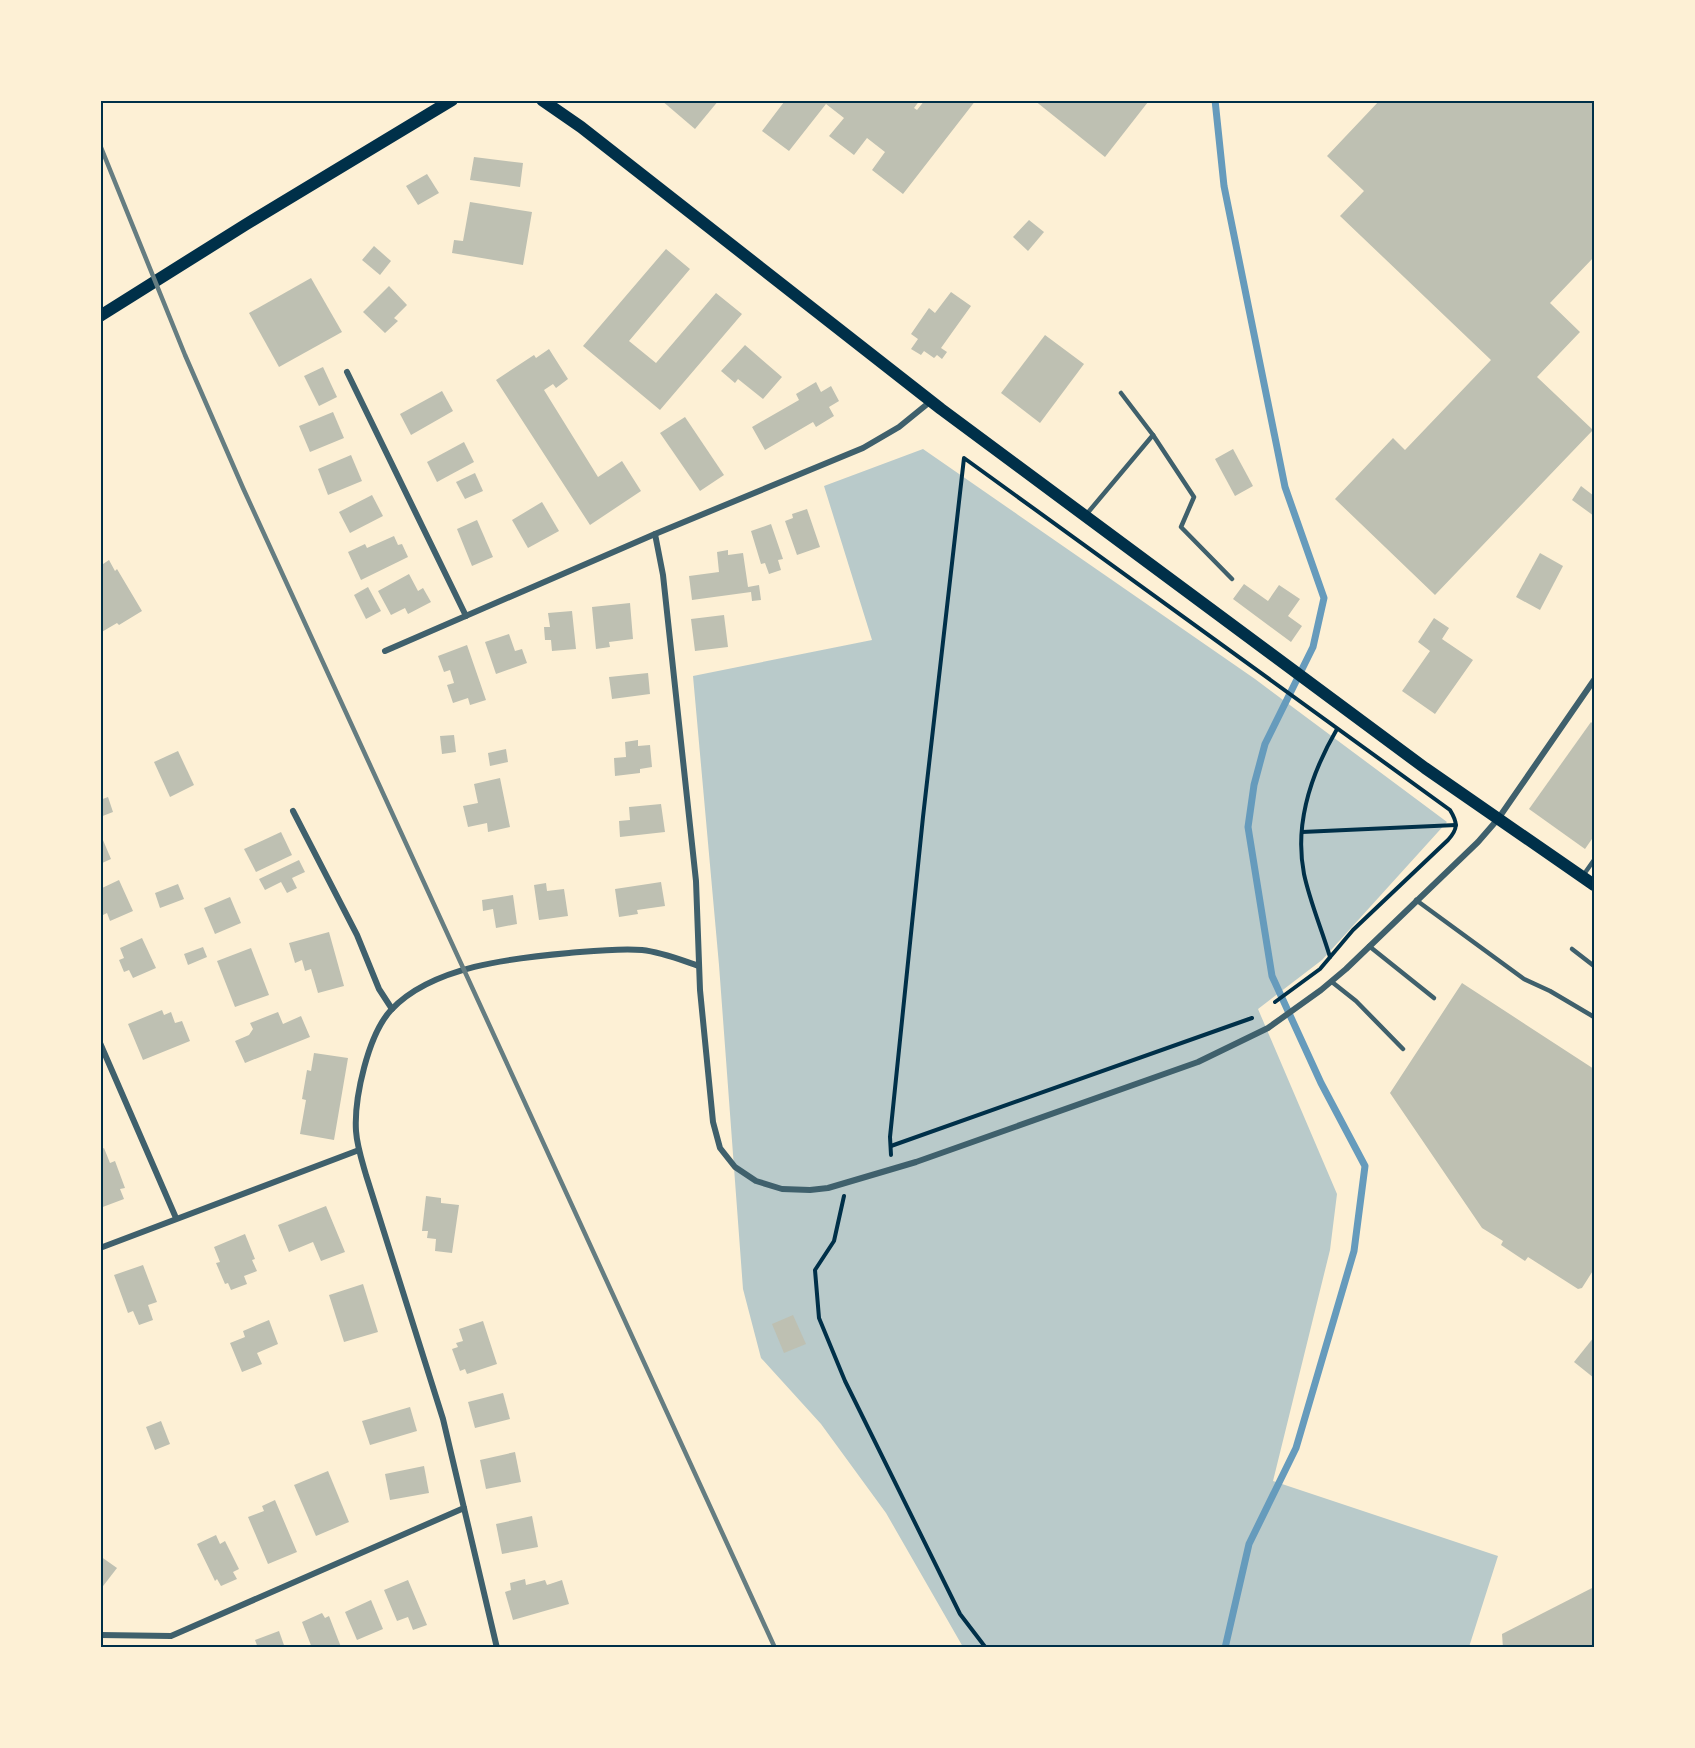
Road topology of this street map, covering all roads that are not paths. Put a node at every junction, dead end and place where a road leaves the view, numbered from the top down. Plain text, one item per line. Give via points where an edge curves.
1 (452, 100) edge
2 (542, 100) edge
3 (100, 316) edge
4 (347, 372) dead end
5 (1121, 393) dead end
6 (931, 401) junction
7 (1153, 435) junction
8 (1084, 516) junction
9 (655, 534) junction
10 (1232, 579) dead end
11 (466, 616) junction
12 (385, 651) dead end
13 (1594, 680) edge
14 (293, 811) dead end
15 (1498, 819) junction
16 (1594, 860) edge
17 (1582, 877) junction
18 (1594, 885) edge
19 (1416, 900) junction
20 (1369, 946) junction
21 (1572, 949) dead end
22 (699, 966) junction
23 (1594, 966) edge
24 (1332, 982) junction
25 (1434, 998) dead end
26 (392, 1009) junction
27 (1594, 1017) edge
28 (100, 1043) edge
29 (1403, 1049) dead end
30 (359, 1150) junction
31 (176, 1218) junction
32 (100, 1248) edge
33 (464, 1508) junction
34 (100, 1635) edge
35 (496, 1647) edge

1 - 3 main road
2 - 6 main road
4 - 11 street
5 - 7 lane
6 - 8 main road
6 - 9 street via 899,427 863,448
7 - 8 lane
7 - 10 lane via 1194,496 1181,527
8 - 15 main road
9 - 11 street
9 - 22 street via 663,575 695,870
11 - 12 street
13 - 15 street
14 - 26 street
15 - 17 main road
15 - 19 street
16 - 17 lane
17 - 18 main road
19 - 20 street
19 - 27 lane via 1524,979
20 - 24 street
20 - 25 lane
21 - 23 lane
22 - 24 street via 717,1140 726,1158 756,1181 782,1189 810,1190 892,1170 1155,1078 1268,1028
22 - 26 street via 642,950 531,957 443,978 419,988
24 - 29 lane
26 - 30 street via 377,1030 367,1058 356,1116
28 - 31 street
30 - 31 street
30 - 33 street via 434,1389
31 - 32 street
33 - 34 street via 171,1636
33 - 35 street

